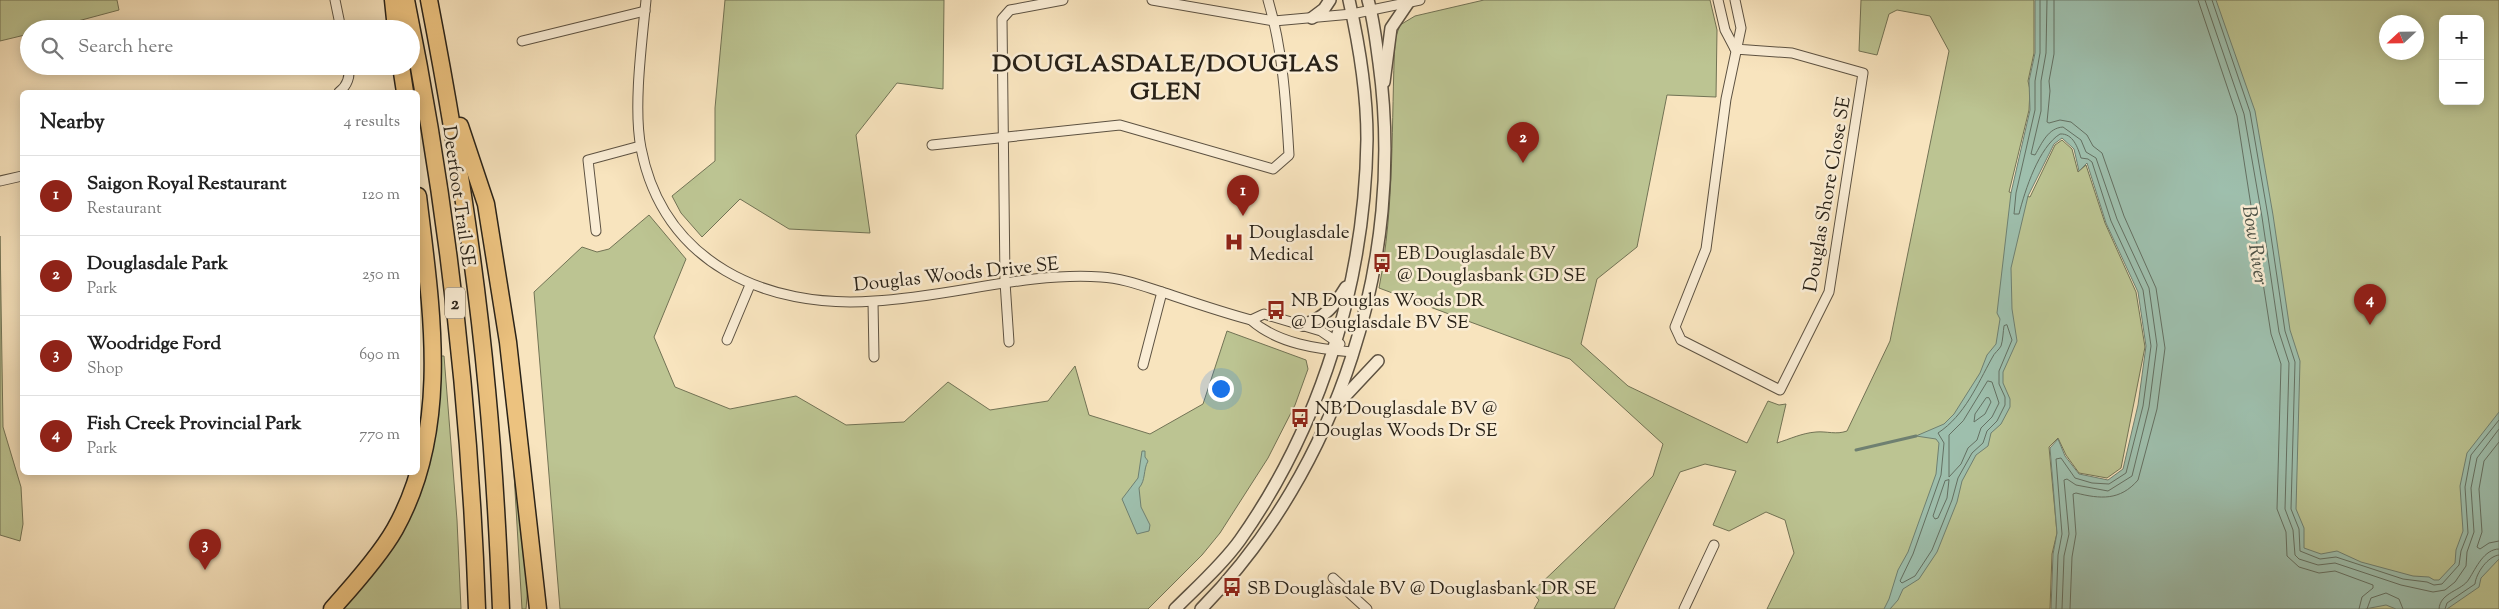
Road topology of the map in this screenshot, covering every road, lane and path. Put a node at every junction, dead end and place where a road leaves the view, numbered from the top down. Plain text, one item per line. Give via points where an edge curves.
1 (335, 0) edge
2 (393, 0) edge
3 (406, 0) edge
4 (429, 0) edge
5 (646, 0) edge
6 (1063, 0) edge
7 (1152, 0) edge
8 (1268, 0) edge
9 (1330, 0) edge
10 (1349, 0) edge
11 (1420, 0) edge
12 (1718, 0) edge
13 (1735, 0) edge
14 (1408, 3) junction
15 (1370, 5) edge
16 (645, 11) junction
17 (1352, 14) junction
18 (1312, 18) junction
19 (339, 20) edge
20 (395, 20) edge
21 (410, 20) edge
22 (1274, 21) junction
23 (522, 41) dead end
24 (1735, 49) junction
25 (346, 75) edge
26 (403, 75) edge
27 (419, 75) edge
28 (444, 75) junction
29 (1382, 88) junction
30 (343, 90) edge
31 (405, 90) edge
32 (1003, 138) junction
33 (932, 145) dead end
34 (640, 146) junction
35 (20, 176) edge
36 (0, 181) edge
37 (420, 213) edge
38 (596, 231) dead end
39 (1350, 281) junction
40 (1005, 282) junction
41 (750, 285) junction
42 (1162, 292) junction
43 (873, 302) junction
44 (1251, 320) junction
45 (1304, 325) junction
46 (728, 340) dead end
47 (1009, 342) dead end
48 (1335, 346) junction
49 (1352, 352) junction
50 (874, 358) dead end
51 (1378, 360) dead end
52 (1143, 365) dead end
53 (1329, 413) junction
54 (420, 466) edge
55 (417, 475) edge
56 (1714, 545) dead end
57 (498, 554) junction
58 (1333, 578) dead end
59 (332, 609) edge
60 (478, 609) edge
61 (501, 609) edge
62 (508, 609) edge
63 (538, 609) edge
64 (1175, 609) edge
65 (1201, 609) edge
66 (1367, 609) edge
67 (1684, 609) edge

1 - 19 street
2 - 20 highway
3 - 21 highway, Deerfoot Trail SE / 2
4 - 28 highway, Deerfoot Trail SE / 2
5 - 16 street, Douglas Woods Drive SE
6 - 32 street via 1010,10 1002,19
7 - 22 street
8 - 22 street
9 - 18 street
10 - 17 street
11 - 14 street
12 - 24 street via 1725,30
13 - 24 street, Douglas Shore Close SE via 1741,28
14 - 15 street
14 - 29 street via 1391,28
15 - 17 street
15 - 29 street
16 - 23 street
16 - 34 street, Douglas Woods Drive SE via 638,98
17 - 18 street
17 - 39 street via 1367,137 1364,200
18 - 22 street
22 - 32 street via 1289,155 1274,169 1120,125
24 - 24 street, Douglas Shore Close SE via 1706,249 1675,327 1681,340 1780,390 1829,292 1863,73 1792,53
25 - 30 street
26 - 31 highway
27 - 60 highway, Deerfoot Trail SE / 2 via 444,214 460,340
28 - 57 highway, Deerfoot Trail SE / 2 via 483,348
28 - 63 highway via 486,204 508,342
29 - 49 street via 1385,182 1382,226 1372,286
32 - 33 street
32 - 40 street
34 - 38 street via 588,160
34 - 41 street, Douglas Woods Drive SE via 648,178 674,225 707,258
35 - 36 street
37 - 54 highway via 434,367 429,436
39 - 45 street via 1333,307 1320,319
39 - 48 street
40 - 42 street, Douglas Woods Drive SE via 1039,277 1102,277
40 - 43 street, Douglas Woods Drive SE
40 - 47 street
41 - 43 street, Douglas Woods Drive SE via 805,299
41 - 46 street
42 - 44 street, Douglas Woods Drive SE
42 - 52 street
43 - 50 street
44 - 45 street, Douglas Woods Drive SE via 1264,314
44 - 48 street, Douglas Woods Drive SE via 1262,330 1314,349
45 - 48 street, Douglas Woods Drive SE via 1321,332
48 - 49 street, Douglas Woods Drive SE
48 - 64 street via 1306,422 1277,481 1239,541
49 - 53 street
51 - 53 street
53 - 65 street via 1316,443 1267,530 1234,575
55 - 59 highway via 395,530
56 - 67 street
57 - 61 highway, Deerfoot Trail SE / 2
57 - 62 highway
58 - 66 street

